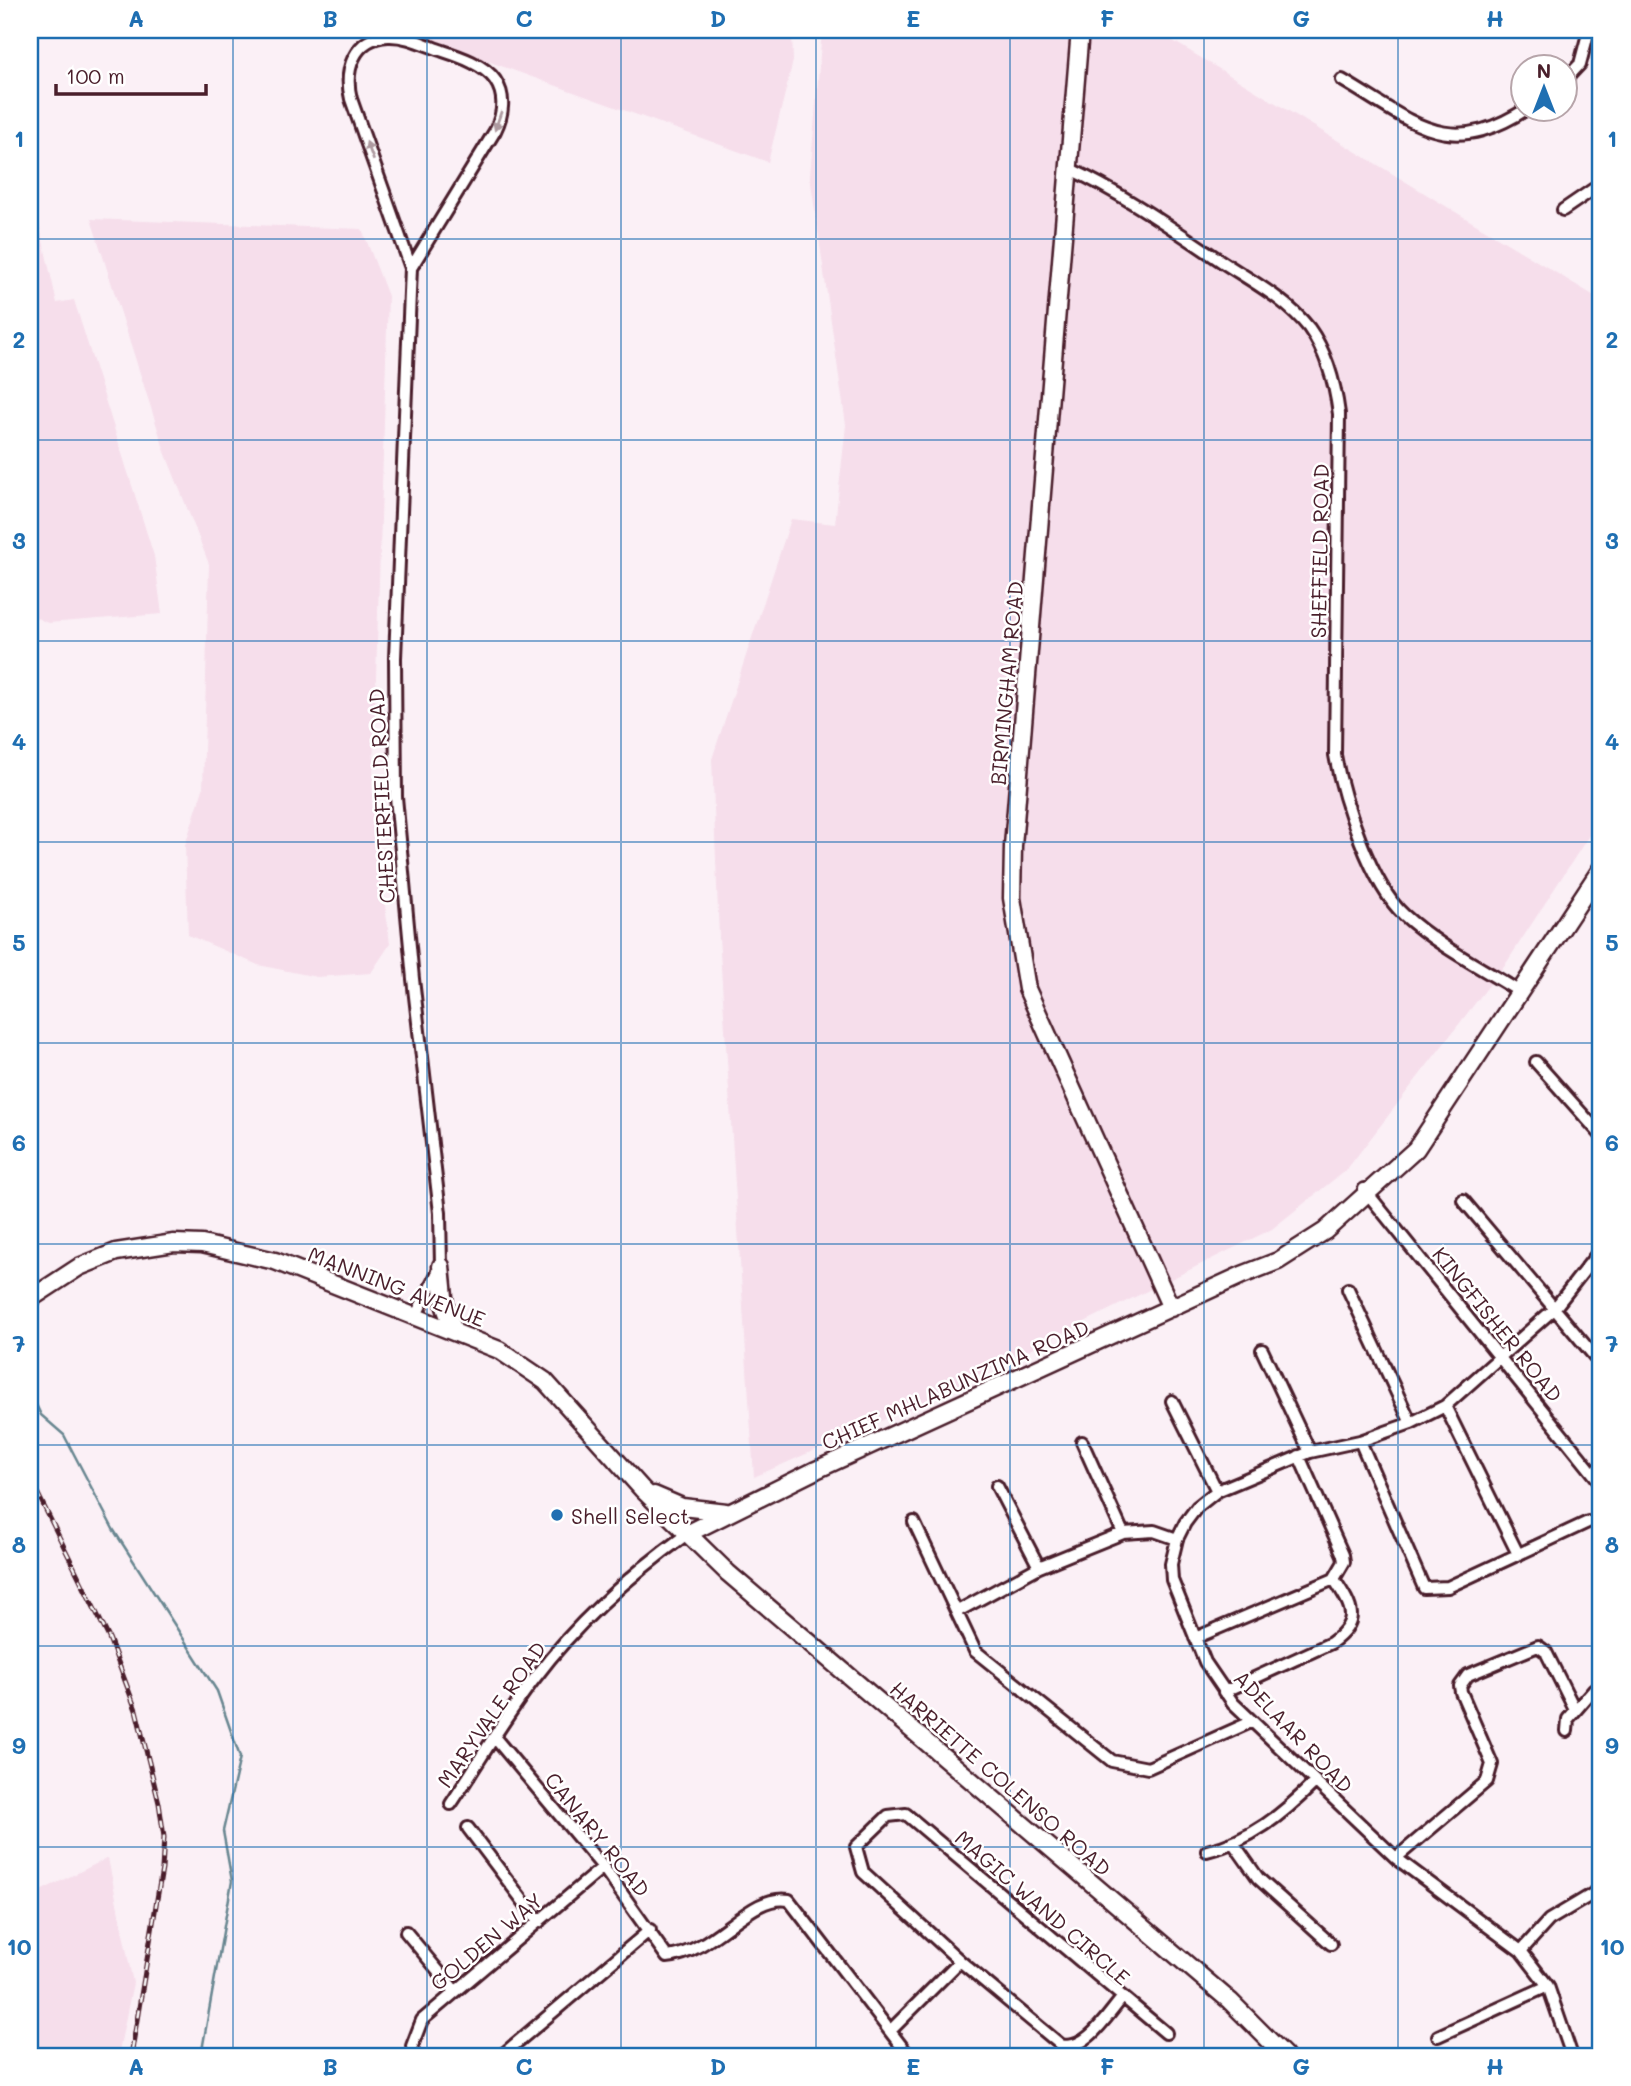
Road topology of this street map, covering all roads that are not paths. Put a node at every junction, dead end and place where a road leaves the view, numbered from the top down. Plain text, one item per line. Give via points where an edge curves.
1 (1080, 30) edge
2 (1589, 30) edge
3 (1601, 33) edge
4 (1578, 66) edge
5 (1342, 79) dead end
6 (1508, 119) edge
7 (1068, 168) junction
8 (1601, 184) edge
9 (1563, 210) dead end
10 (411, 268) junction
11 (1601, 869) edge
12 (1520, 992) junction
13 (1536, 1062) dead end
14 (1601, 1135) edge
15 (1366, 1191) junction
16 (1463, 1200) dead end
17 (1601, 1249) edge
18 (441, 1266) junction
19 (1348, 1289) dead end
20 (30, 1299) edge
21 (1171, 1308) junction
22 (1554, 1309) junction
23 (416, 1315) junction
24 (454, 1331) junction
25 (1262, 1350) dead end
26 (1499, 1357) junction
27 (1601, 1364) edge
28 (1172, 1401) dead end
29 (1445, 1406) junction
30 (1412, 1423) junction
31 (1360, 1441) junction
32 (1082, 1442) dead end
33 (1304, 1454) junction
34 (1601, 1483) edge
35 (997, 1486) dead end
36 (642, 1489) junction
37 (1217, 1491) junction
38 (726, 1512) junction
39 (914, 1522) dead end
40 (1588, 1522) dead end
41 (1123, 1533) junction
42 (687, 1534) junction
43 (1177, 1539) junction
44 (1517, 1552) junction
45 (716, 1561) junction
46 (1039, 1567) junction
47 (1334, 1580) junction
48 (958, 1611) junction
49 (1195, 1638) junction
50 (1594, 1689) dead end
51 (1224, 1692) junction
52 (1575, 1710) junction
53 (1251, 1722) junction
54 (1567, 1731) dead end
55 (495, 1738) junction
56 (1314, 1783) junction
57 (451, 1804) dead end
58 (468, 1828) dead end
59 (1234, 1844) junction
60 (1207, 1851) dead end
61 (1396, 1858) junction
62 (603, 1867) junction
63 (1601, 1889) edge
64 (539, 1922) junction
65 (650, 1930) junction
66 (406, 1932) dead end
67 (1331, 1944) dead end
68 (1521, 1951) junction
69 (960, 1962) junction
70 (1548, 1986) junction
71 (456, 1991) junction
72 (1123, 1997) junction
73 (891, 2030) junction
74 (1166, 2033) dead end
75 (1438, 2036) dead end
76 (414, 2056) edge
77 (501, 2056) edge
78 (909, 2056) edge
79 (1285, 2056) edge
80 (1572, 2056) edge

1 - 7 main road, BIRMINGHAM ROAD
2 - 3 street
2 - 4 street
5 - 6 street via 1440,133 1484,132
7 - 12 street, SHEFFIELD ROAD via 1107,186 1269,293 1297,315 1315,338 1332,376 1339,414 1335,755 1339,777 1372,867 1390,899 1422,930
7 - 21 main road, BIRMINGHAM ROAD via 1012,898 1027,989
8 - 9 street
10 -> 10 street, CHESTERFIELD ROAD via 347,77 359,49 389,36 476,65 496,81 502,96 495,131
10 - 18 street, CHESTERFIELD ROAD via 395,658 396,797 440,1213
11 - 12 main road, CHIEF MHLABUNZIMA ROAD
12 - 15 main road, CHIEF MHLABUNZIMA ROAD via 1441,1112
13 - 14 street
15 - 21 main road, CHIEF MHLABUNZIMA ROAD via 1242,1275
15 - 26 street, KINGFISHER ROAD
16 - 22 street
17 - 22 street, ADELAAR ROAD
18 - 23 street, CHESTERFIELD ROAD
18 - 24 main road via 445,1307
19 - 30 street
20 - 23 main road, MANNING AVENUE via 79,1267 116,1252 174,1243 225,1247 275,1261
21 - 38 main road, CHIEF MHLABUNZIMA ROAD
22 - 26 street, ADELAAR ROAD
22 - 27 street
23 - 24 main road, MANNING AVENUE
24 - 36 main road, MANNING AVENUE via 499,1350 545,1381
25 - 33 street
26 - 29 street, ADELAAR ROAD
26 - 34 street, KINGFISHER ROAD
28 - 37 street
29 - 30 street, ADELAAR ROAD
29 - 44 street
30 - 31 street, ADELAAR ROAD
31 - 33 street, ADELAAR ROAD
31 - 44 street via 1424,1588 1448,1587
32 - 41 street
33 - 37 street, ADELAAR ROAD
33 - 47 street via 1343,1555
35 - 46 street
36 - 38 main road via 682,1507
36 - 42 main road, MANNING AVENUE
37 - 43 street, ADELAAR ROAD via 1197,1507
38 - 42 main road, CHIEF MHLABUNZIMA ROAD
38 - 45 main road via 709,1537
39 - 48 street
40 - 44 street
41 - 43 street via 1154,1531
41 - 46 street
42 - 45 main road, HARRIETTE COLENSO ROAD
42 - 55 street, MARYVALE ROAD via 634,1573 591,1614 535,1678
43 - 49 street, ADELAAR ROAD via 1172,1580
45 - 79 main road, HARRIETTE COLENSO ROAD via 1230,2001
46 - 48 street
47 - 49 street
47 - 51 street via 1352,1611 1346,1631 1331,1643
48 - 53 street via 982,1659 1112,1761 1148,1768
49 - 51 street, ADELAAR ROAD
50 - 52 street
51 - 53 street, ADELAAR ROAD
52 - 54 street
52 - 61 street via 1546,1652 1538,1646 1468,1675 1461,1692 1492,1773
53 - 56 street, ADELAAR ROAD
55 - 57 street, MARYVALE ROAD
55 - 62 street, CANARY ROAD
56 - 59 street via 1290,1807
56 - 61 street, ADELAAR ROAD
58 - 64 street
59 - 60 street
59 - 67 street via 1258,1878
61 - 68 street, ADELAAR ROAD
62 - 64 street, GOLDEN WAY
62 - 65 street, CANARY ROAD
63 - 68 street via 1549,1920
64 - 71 street, GOLDEN WAY
65 - 73 street, CANARY ROAD via 667,1957 687,1954 763,1902 789,1900
65 - 77 street
66 - 71 street
68 - 70 street, ADELAAR ROAD
69 - 72 street, MAGIC WAND CIRCLE via 1070,2048 1081,2044
69 - 72 street, MAGIC WAND CIRCLE via 863,1872 856,1847 888,1816 906,1814
69 - 73 street
70 - 75 street
70 - 80 street, ADELAAR ROAD
71 - 76 street, GOLDEN WAY via 422,2020 412,2046
72 - 74 street
73 - 78 street

